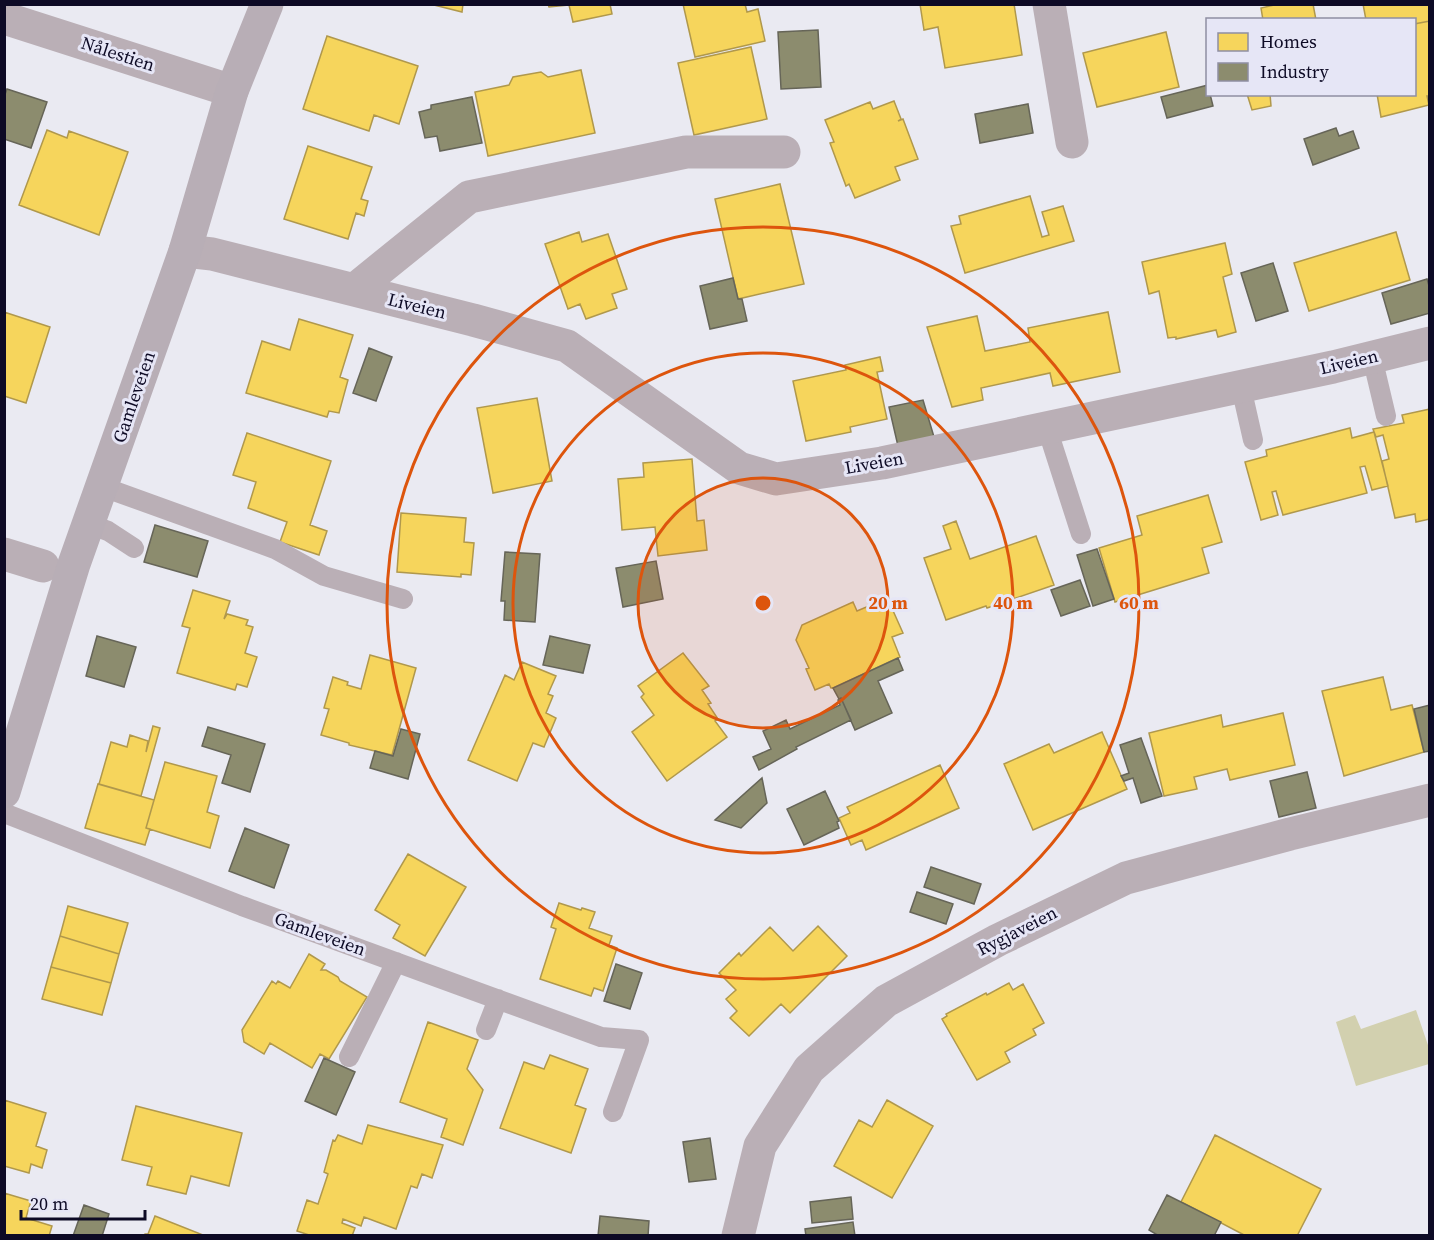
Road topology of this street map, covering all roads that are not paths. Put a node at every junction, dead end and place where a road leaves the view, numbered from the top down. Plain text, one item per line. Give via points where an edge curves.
1 (267, 4) edge
2 (1049, 4) edge
3 (4, 18) edge
4 (232, 91) junction
5 (1072, 141) dead end
6 (784, 152) dead end
7 (185, 251) junction
8 (354, 290) junction
9 (1430, 342) edge
10 (1372, 357) junction
11 (1241, 387) junction
12 (1386, 416) dead end
13 (1047, 428) junction
14 (1253, 440) dead end
15 (103, 487) junction
16 (89, 524) junction
17 (1081, 534) dead end
18 (134, 548) dead end
19 (4, 554) edge
20 (43, 566) dead end
21 (403, 599) dead end
22 (4, 792) edge
23 (1430, 800) edge
24 (4, 813) edge
25 (396, 962) junction
26 (498, 999) junction
27 (486, 1030) dead end
28 (349, 1057) dead end
29 (613, 1112) dead end
30 (738, 1236) edge

1 - 4 street, Gamleveien
2 - 5 street
3 - 4 street, Nålestien
4 - 7 street, Gamleveien
6 - 8 street, Liveien via 686,152 469,197
7 - 8 street, Liveien via 212,254
7 - 15 street, Gamleveien
8 - 13 street, Liveien via 567,346 739,468 776,479 882,463
9 - 10 street, Liveien
10 - 11 street, Liveien
10 - 12 lane
11 - 13 street, Liveien
11 - 14 lane
13 - 17 lane
15 - 16 street, Gamleveien
15 - 21 lane via 275,549 324,576
16 - 18 lane
16 - 22 street, Gamleveien
19 - 20 street
23 - 30 street, Rygjaveien via 1126,878 998,940 886,1001 809,1069 796,1088 760,1146
24 - 25 lane, Gamleveien
25 - 26 lane, Gamleveien
25 - 28 lane
26 - 27 lane
26 - 29 lane, Gamleveien via 601,1037 639,1040

